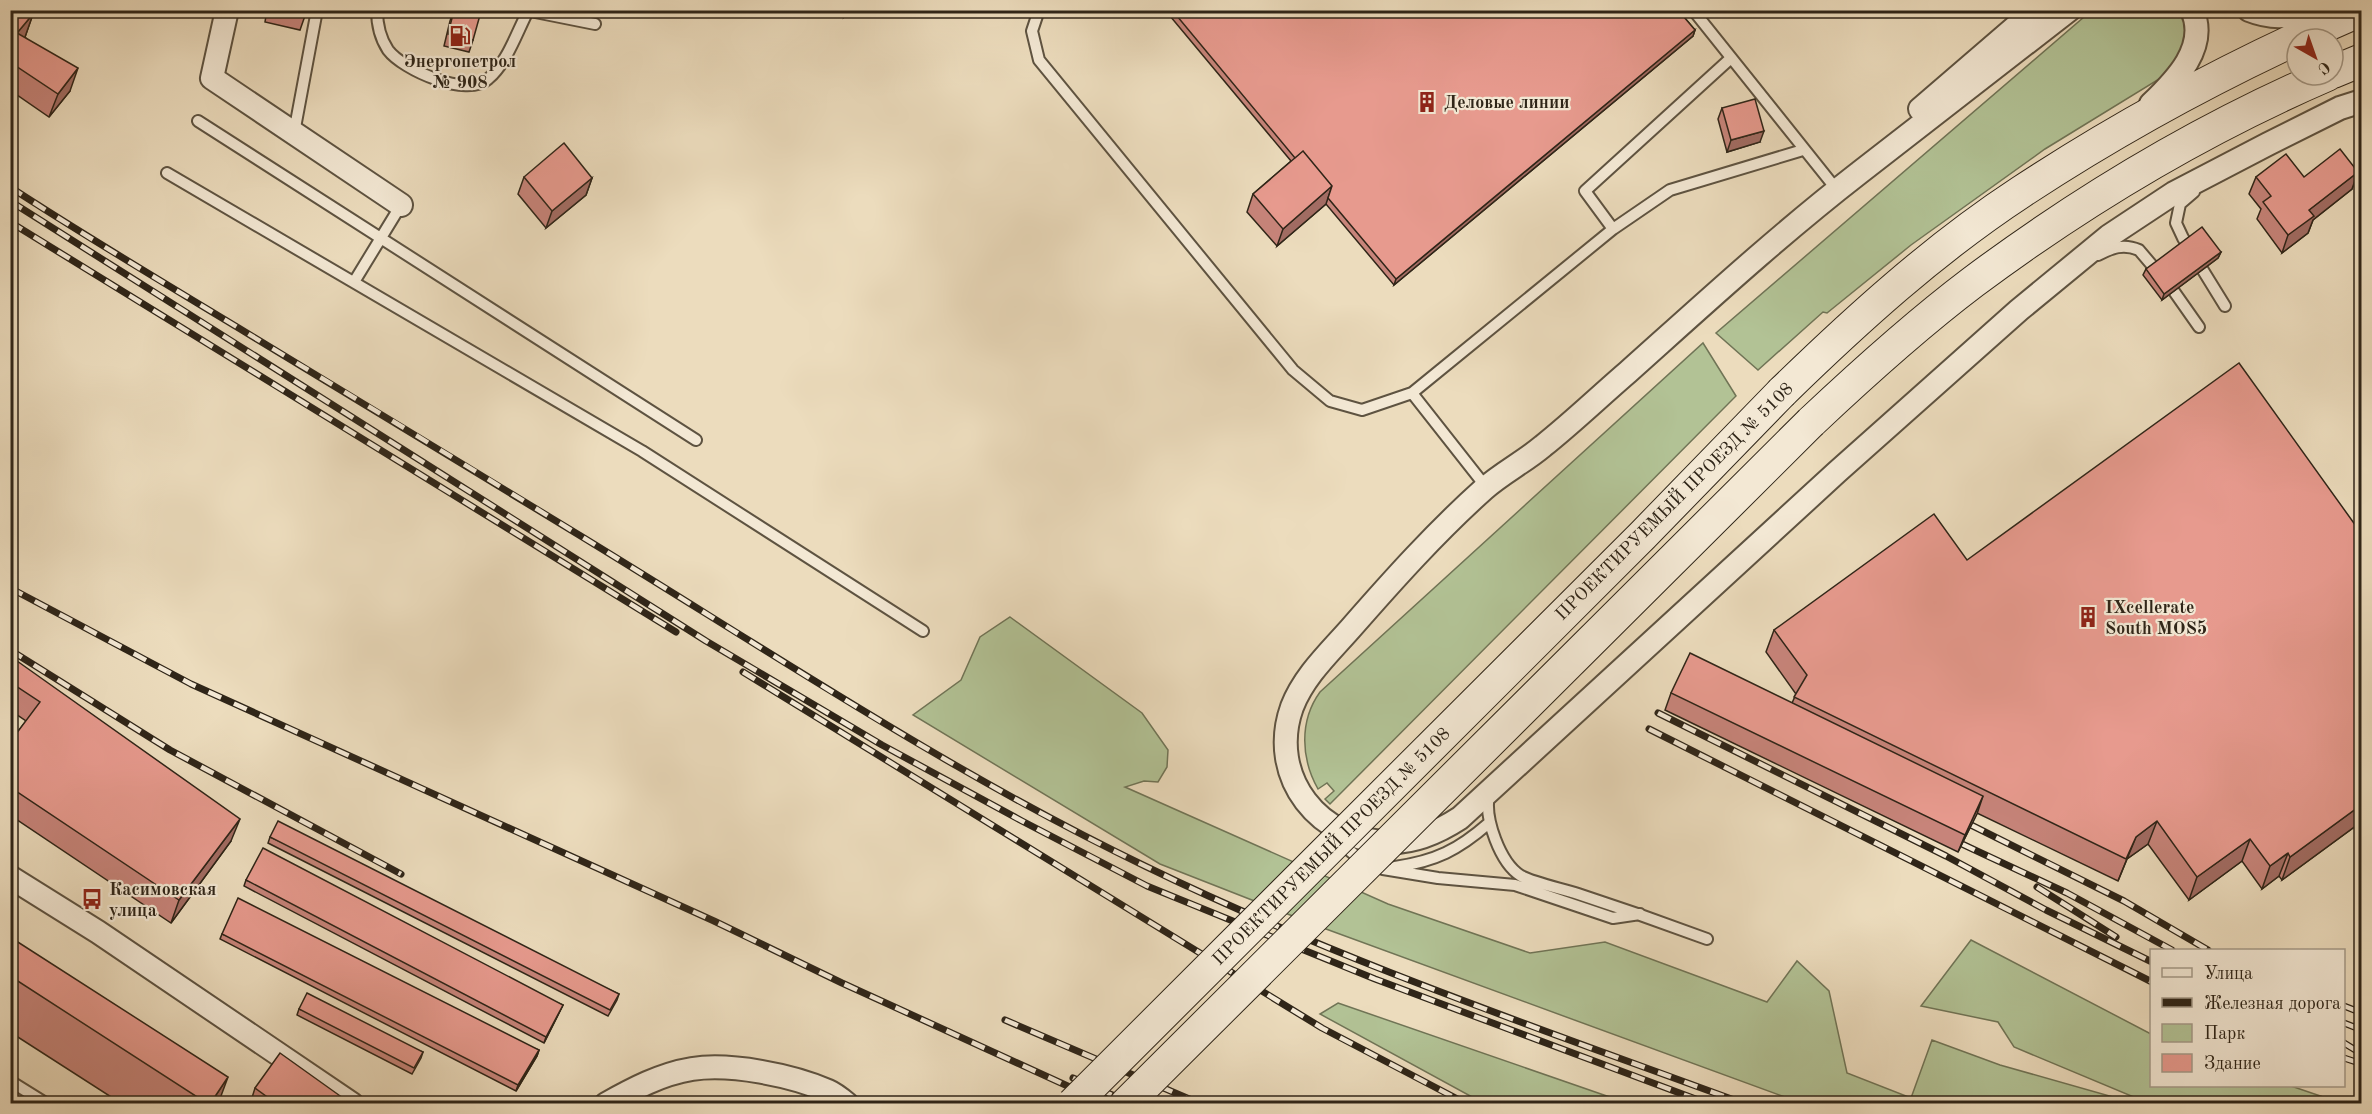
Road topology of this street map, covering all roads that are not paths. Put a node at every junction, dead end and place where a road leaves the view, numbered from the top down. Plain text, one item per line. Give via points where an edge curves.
1 (227, 10) edge
2 (317, 10) edge
3 (377, 10) edge
4 (1040, 10) edge
5 (1693, 10) edge
6 (2035, 10) edge
7 (2069, 10) edge
8 (2192, 10) edge
9 (2249, 10) edge
10 (2307, 10) edge
11 (2361, 10) edge
12 (526, 11) edge
13 (595, 24) dead end
14 (1731, 58) junction
15 (2361, 60) edge
16 (2345, 67) edge
17 (2361, 70) edge
18 (2299, 87) edge
19 (2288, 92) junction
20 (2361, 101) edge
21 (198, 121) dead end
22 (2132, 123) junction
23 (294, 133) junction
24 (1803, 150) junction
25 (2218, 171) junction
26 (167, 172) dead end
27 (1837, 190) junction
28 (401, 205) joint
29 (1613, 229) junction
30 (381, 238) junction
31 (2066, 272) junction
32 (354, 282) junction
33 (2225, 306) dead end
34 (2199, 327) dead end
35 (1412, 393) junction
36 (696, 440) dead end
37 (1486, 488) junction
38 (923, 631) dead end
39 (1489, 791) junction
40 (1316, 814) junction
41 (1489, 823) junction
42 (1383, 869) junction
43 (10, 877) edge
44 (1640, 914) junction
45 (1707, 939) dead end
46 (10, 1081) edge
47 (40, 1102) edge
48 (352, 1104) edge
49 (606, 1104) edge
50 (848, 1104) edge
51 (1073, 1104) edge
52 (1126, 1104) edge

1 - 23 street via 212,78
2 - 23 lane
3 - 12 lane via 377,24 389,51 410,67 459,86 488,80 501,63
4 - 35 lane via 1032,31 1039,60 1293,370 1330,401 1362,410
5 - 14 lane
6 - 27 street via 1935,94
7 - 27 street
8 - 22 street via 2196,32 2189,61 2174,82
9 - 10 street via 2283,17
11 - 22 main road, ПРОЕКТИРУЕМЫЙ ПРОЕЗД № 5108 via 2234,68
12 - 13 lane
14 - 24 lane
14 - 29 lane via 1586,190
15 - 16 main road
17 - 19 street
18 - 19 main road, ПРОЕКТИРУЕМЫЙ ПРОЕЗД № 5108
19 - 52 main road, ПРОЕКТИРУЕМЫЙ ПРОЕЗД № 5108, bridge via 2137,171 1972,283 1886,353 1811,422
20 - 25 street
21 - 30 lane
22 - 51 main road, ПРОЕКТИРУЕМЫЙ ПРОЕЗД № 5108, bridge via 2020,193 1855,321
23 - 28 street
24 - 27 lane
24 - 29 lane via 1670,190
25 - 31 street via 2150,207
25 - 33 lane via 2180,204 2176,223
26 - 32 lane
27 - 37 street via 1543,447
28 - 30 lane
29 - 35 lane
30 - 32 lane
30 - 36 lane
31 - 34 lane via 2119,246 2131,247 2146,256
31 - 39 street via 1837,472
32 - 38 lane via 642,451
35 - 37 lane
37 - 40 street via 1391,582 1307,678 1298,694 1285,745 1294,782
39 - 40 street via 1460,818 1414,840 1360,838
39 - 41 lane
40 - 42 lane via 1342,846
41 - 42 lane via 1468,842 1426,863
41 - 44 lane via 1505,857 1521,876
42 - 44 lane via 1515,885 1614,918
43 - 48 street
44 - 45 lane
46 - 47 lane
49 - 50 street via 671,1074 710,1068 795,1081 829,1091

